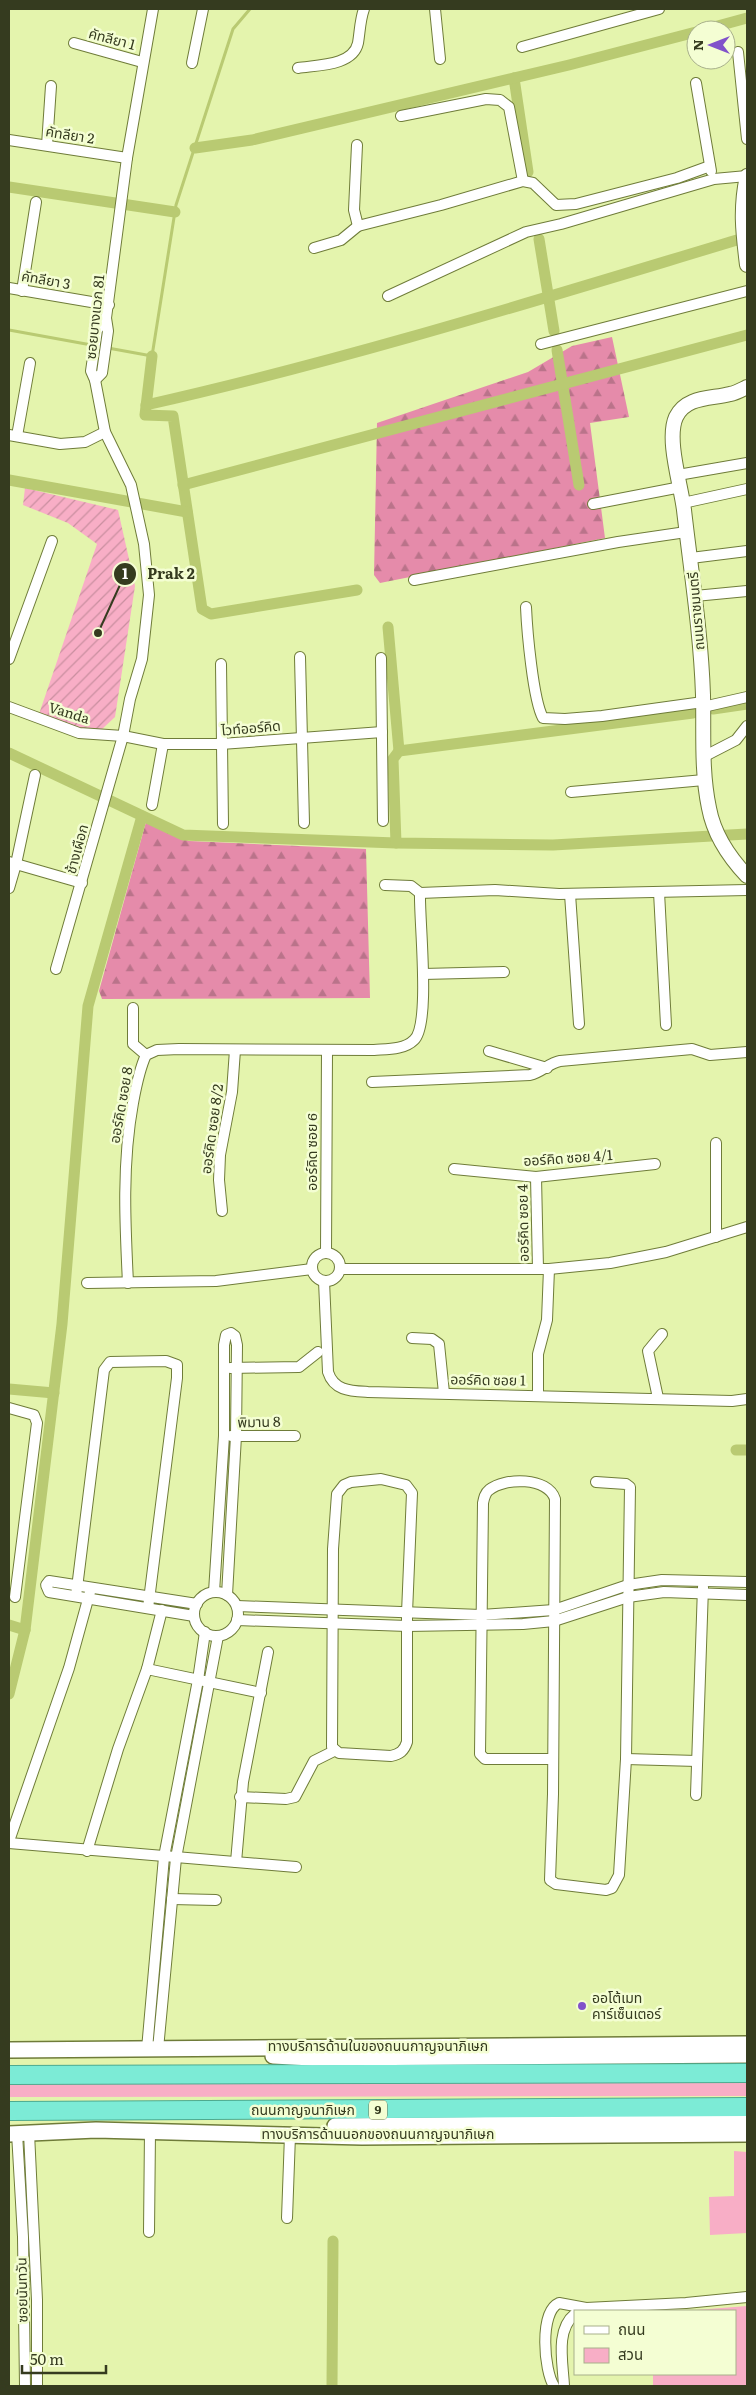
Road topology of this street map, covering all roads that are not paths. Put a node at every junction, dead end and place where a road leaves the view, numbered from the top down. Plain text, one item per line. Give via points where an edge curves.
1 (154, 9) edge
2 (203, 9) edge
3 (364, 9) edge
4 (435, 9) edge
5 (614, 9) edge
6 (660, 9) edge
7 (617, 20) junction
8 (74, 43) dead end
9 (522, 47) dead end
10 (738, 52) dead end
11 (440, 59) dead end
12 (142, 62) junction
13 (192, 63) dead end
14 (298, 68) dead end
15 (696, 83) dead end
16 (51, 86) dead end
17 (400, 116) dead end
18 (747, 139) edge
19 (9, 140) edge
20 (47, 145) junction
21 (357, 145) dead end
22 (127, 158) junction
23 (710, 166) junction
24 (747, 176) edge
25 (714, 179) junction
26 (523, 181) junction
27 (36, 202) dead end
28 (576, 204) junction
29 (579, 219) junction
30 (358, 226) junction
31 (314, 248) dead end
32 (747, 257) edge
33 (9, 288) edge
34 (22, 291) junction
35 (747, 291) edge
36 (388, 296) dead end
37 (109, 305) junction
38 (106, 318) junction
39 (541, 344) dead end
40 (30, 363) dead end
41 (96, 375) junction
42 (747, 388) edge
43 (105, 432) junction
44 (13, 436) edge
45 (747, 463) edge
46 (680, 481) junction
47 (747, 490) edge
48 (683, 503) junction
49 (592, 504) dead end
50 (686, 532) junction
51 (52, 541) dead end
52 (747, 551) edge
53 (691, 558) junction
54 (414, 580) dead end
55 (747, 591) edge
56 (695, 596) junction
57 (526, 607) dead end
58 (300, 657) dead end
59 (381, 658) dead end
60 (9, 659) edge
61 (221, 664) dead end
62 (747, 697) edge
63 (703, 705) junction
64 (9, 707) edge
65 (747, 726) edge
66 (382, 732) junction
67 (123, 736) junction
68 (303, 737) junction
69 (163, 744) junction
70 (221, 744) junction
71 (703, 757) junction
72 (35, 775) dead end
73 (704, 780) junction
74 (571, 792) dead end
75 (152, 805) dead end
76 (383, 821) dead end
77 (304, 823) dead end
78 (223, 824) dead end
79 (12, 863) edge
80 (747, 876) edge
81 (82, 883) junction
82 (385, 885) dead end
83 (9, 888) edge
84 (747, 890) edge
85 (659, 892) junction
86 (420, 893) junction
87 (570, 894) junction
88 (56, 969) dead end
89 (504, 972) dead end
90 (423, 974) junction
91 (134, 1008) dead end
92 (579, 1024) dead end
93 (666, 1025) dead end
94 (235, 1050) junction
95 (327, 1051) junction
96 (489, 1051) dead end
97 (747, 1052) edge
98 (146, 1055) junction
99 (547, 1068) junction
100 (372, 1082) dead end
101 (716, 1143) dead end
102 (654, 1164) dead end
103 (454, 1169) dead end
104 (536, 1177) junction
105 (222, 1211) dead end
106 (747, 1227) edge
107 (716, 1237) junction
108 (326, 1252) junction
109 (340, 1268) junction
110 (549, 1268) junction
111 (312, 1269) junction
112 (538, 1269) junction
113 (324, 1281) junction
114 (86, 1283) dead end
115 (128, 1283) junction
116 (662, 1334) dead end
117 (412, 1338) dead end
118 (318, 1352) dead end
119 (236, 1367) junction
120 (224, 1368) junction
121 (444, 1394) junction
122 (538, 1394) junction
123 (658, 1398) junction
124 (747, 1399) edge
125 (9, 1408) edge
126 (224, 1436) junction
127 (236, 1436) junction
128 (295, 1436) dead end
129 (596, 1482) dead end
130 (704, 1581) junction
131 (747, 1582) edge
132 (77, 1584) junction
133 (628, 1585) junction
134 (91, 1586) junction
135 (214, 1592) junction
136 (703, 1592) junction
137 (227, 1595) junction
138 (747, 1595) edge
139 (76, 1596) junction
140 (150, 1596) junction
141 (15, 1597) dead end
142 (628, 1597) junction
143 (89, 1598) junction
144 (197, 1604) junction
145 (237, 1606) junction
146 (148, 1608) junction
147 (162, 1610) junction
148 (333, 1610) junction
149 (554, 1610) junction
150 (407, 1613) junction
151 (194, 1616) junction
152 (237, 1620) junction
153 (481, 1620) junction
154 (554, 1621) junction
155 (333, 1622) junction
156 (407, 1626) junction
157 (205, 1632) junction
158 (218, 1636) junction
159 (268, 1652) dead end
160 (146, 1669) junction
161 (198, 1680) junction
162 (210, 1683) junction
163 (261, 1693) junction
164 (334, 1751) junction
165 (553, 1759) junction
166 (626, 1759) junction
167 (697, 1761) junction
168 (696, 1795) dead end
169 (240, 1797) junction
170 (9, 1842) edge
171 (86, 1851) junction
172 (164, 1856) junction
173 (176, 1858) junction
174 (236, 1862) junction
175 (296, 1867) dead end
176 (172, 1899) junction
177 (216, 1900) dead end
178 (747, 2044) edge
179 (222, 2048) junction
180 (153, 2049) junction
181 (9, 2050) edge
182 (747, 2055) edge
183 (747, 2073) edge
184 (9, 2075) edge
185 (747, 2108) edge
186 (9, 2111) edge
187 (747, 2122) edge
188 (150, 2131) junction
189 (18, 2133) edge
190 (261, 2133) junction
191 (747, 2134) edge
192 (290, 2135) junction
193 (287, 2218) dead end
194 (149, 2232) dead end
195 (23, 2237) junction
196 (35, 2238) junction
197 (747, 2296) edge
198 (25, 2300) junction
199 (37, 2300) junction
200 (583, 2310) edge
201 (574, 2315) edge
202 (25, 2386) edge
203 (37, 2386) edge
204 (554, 2386) edge
205 (564, 2386) edge

1 - 12 street, ซอยบางแวก 81
2 - 13 street
3 - 14 street via 358,45 352,56
4 - 11 street
5 - 7 street
6 - 7 street
7 - 9 street
8 - 12 street, คัทลียา 1
10 - 18 street
12 - 22 street, ซอยบางแวก 81
15 - 23 street
16 - 20 street
17 - 26 street via 486,99 500,100 509,107
19 - 20 street, คัทลียา 2
20 - 22 street, คัทลียา 2
21 - 30 street via 354,210
22 - 37 street, ซอยบางแวก 81
23 - 25 street
23 - 28 street via 677,178
24 - 25 street
24 - 32 street via 742,200
25 - 29 street
26 - 28 street via 533,183 556,205
26 - 30 street
27 - 34 street
28 - 29 street
29 - 36 street via 526,232
30 - 31 street via 341,240
33 - 34 street, คัทลียา 3
34 - 37 street, คัทลียา 3
35 - 39 street
37 - 38 street, ซอยบางแวก 81
38 - 41 street, ซอยบางแวก 81 via 108,331
38 - 41 street via 97,330
40 - 44 street
41 - 43 street, ซอยบางแวก 81
42 - 46 street, ถนนราชมนตรี via 686,404 677,415 673,425
43 - 44 street via 85,442 60,444
43 - 67 street, ซอยบางแวก 81 via 131,485 144,544 149,595 142,659
45 - 46 street
46 - 48 street, ถนนราชมนตรี
46 - 49 street
47 - 48 street
48 - 50 street, ถนนราชมนตรี
50 - 53 street, ถนนราชมนตรี
50 - 54 street
51 - 60 street
52 - 53 street
53 - 56 street, ถนนราชมนตรี
55 - 56 street
56 - 63 street, ถนนราชมนตรี
57 - 63 street via 543,718 602,716
58 - 68 street
59 - 66 street
61 - 70 street
62 - 63 street
63 - 71 street, ถนนราชมนตรี
64 - 67 street, Vanda via 79,733
65 - 71 street via 736,740
66 - 68 street, ไวท์ออร์คิด
66 - 76 street
67 - 69 street, ไวท์ออร์คิด
67 - 81 street, ช้างเผือก
68 - 70 street, ไวท์ออร์คิด
68 - 77 street
69 - 70 street, ไวท์ออร์คิด
69 - 75 street
70 - 78 street
71 - 73 street, ถนนราชมนตรี
72 - 79 street
73 - 74 street
73 - 80 street, ถนนราชมนตรี via 715,829
79 - 81 street
79 - 83 street
81 - 88 street, ช้างเผือก
82 - 86 street via 411,886
84 - 85 street
85 - 87 street
85 - 93 street
86 - 87 street via 503,890
86 - 90 street, ออร์คิด ซอย 8
87 - 92 street
89 - 90 street
90 - 95 street, ออร์คิด ซอย 8 via 423,1020 415,1040 394,1049
91 - 98 street via 133,1044
94 - 95 street, ออร์คิด ซอย 8
94 - 98 street, ออร์คิด ซอย 8 via 157,1050
94 - 105 street, ออร์คิด ซอย 8/2 via 232,1092 220,1154
95 - 108 street, ออร์คิด ซอย 6
96 - 99 street
97 - 99 street via 710,1055 692,1050 560,1061
98 - 115 street, ออร์คิด ซอย 8 via 127,1139
99 - 100 street via 530,1075
101 - 107 street
102 - 104 street, ออร์คิด ซอย 4/1
103 - 104 street, ออร์คิด ซอย 4/1
104 - 112 street, ออร์คิด ซอย 4
106 - 107 street
107 - 110 street via 637,1259
108 - 109 street via 338,1259
108 - 111 street via 316,1256
109 - 112 street
109 - 113 street via 336,1277
110 - 112 street
110 - 122 street via 547,1320 538,1354
111 - 113 street via 316,1277
111 - 115 street via 216,1281
113 - 121 street, ออร์คิด ซอย 1 via 328,1372 333,1383 350,1391
114 - 115 street
116 - 123 street via 648,1351
117 - 121 street via 432,1339 439,1344
118 - 119 street via 299,1366
119 - 120 street
119 - 120 street via 236,1339 231,1333 225,1338
119 - 127 street
120 - 126 street
121 - 122 street, ออร์คิด ซอย 1
122 - 123 street, ออร์คิด ซอย 1
123 - 124 street, ออร์คิด ซอย 1
125 - 141 street via 34,1414 37,1423
126 - 127 street, พิมาน 8
126 - 135 street
127 - 128 street, พิมาน 8
127 - 137 street
129 - 133 street via 630,1487
130 - 131 street
130 - 133 street via 662,1580
130 - 136 street
132 - 134 street
132 - 139 street
132 - 139 street via 49,1581 46,1585 49,1592
132 - 140 street via 104,1370 110,1362 166,1361 177,1366 177,1378
133 - 142 street
133 - 149 street
134 - 140 street
134 - 143 street
135 - 137 street
135 - 144 street via 201,1598
136 - 138 street
136 - 142 street via 664,1592
136 - 167 street
137 - 145 street
139 - 143 street
140 - 144 street
140 - 146 street
142 - 154 street
142 - 166 street
143 - 146 street
143 - 170 street via 69,1668
144 - 151 street
145 - 148 street
145 - 152 street
146 - 147 street
147 - 151 street
147 - 160 street
148 - 150 street
148 - 150 street via 336,1494 351,1482 381,1480 406,1485 412,1493
148 - 155 street
149 - 153 street
149 - 153 street via 555,1499 549,1489 518,1482 500,1485 485,1495
149 - 154 street
150 - 153 street
150 - 156 street
151 - 157 street
152 - 155 street
152 - 158 street via 230,1631
153 - 154 street
153 - 156 street
153 - 165 street via 480,1754 485,1759
154 - 165 street
155 - 156 street
155 - 164 street
156 - 164 street via 405,1749 391,1756
157 - 158 street
157 - 161 street
158 - 162 street
159 - 163 street
160 - 161 street
160 - 171 street
161 - 162 street
161 - 172 street
162 - 163 street
162 - 173 street
163 - 169 street
164 - 169 street via 314,1761 295,1797
165 - 166 street via 550,1880 556,1884 606,1890 612,1888 619,1875
166 - 167 street
167 - 168 street
169 - 174 street
170 - 171 street
171 - 172 street
172 - 173 street
172 - 180 street
173 - 174 street
173 - 176 street
174 - 175 street
176 - 177 street
176 - 180 street
178 - 179 main road, ทางบริการด้านในของถนนกาญจนาภิเษก
179 - 180 main road, ทางบริการด้านในของถนนกาญจนาภิเษก
179 - 182 main road via 262,2055 312,2058
180 - 181 main road, ทางบริการด้านในของถนนกาญจนาภิเษก
183 - 184 highway
185 - 186 highway, ถนนกาญจนาภิเษก / 9
187 - 190 main road via 338,2126
188 - 189 main road, ทางบริการด้านนอกของถนนกาญจนาภิเษก
188 - 190 main road, ทางบริการด้านนอกของถนนกาญจนาภิเษก
188 - 194 street
189 - 195 street, ซอยนันทวัน
189 - 196 street, ซอยนันทวัน
190 - 192 main road, ทางบริการด้านนอกของถนนกาญจนาภิเษก
191 - 192 main road, ทางบริการด้านนอกของถนนกาญจนาภิเษก
192 - 193 street
195 - 196 street
195 - 198 street, ซอยนันทวัน
196 - 199 street, ซอยนันทวัน
197 - 200 street
198 - 199 street
198 - 202 street, ซอยนันทวัน
199 - 203 street, ซอยนันทวัน
200 - 204 street via 565,2302 559,2303 548,2316 547,2370
201 - 205 street via 564,2332

